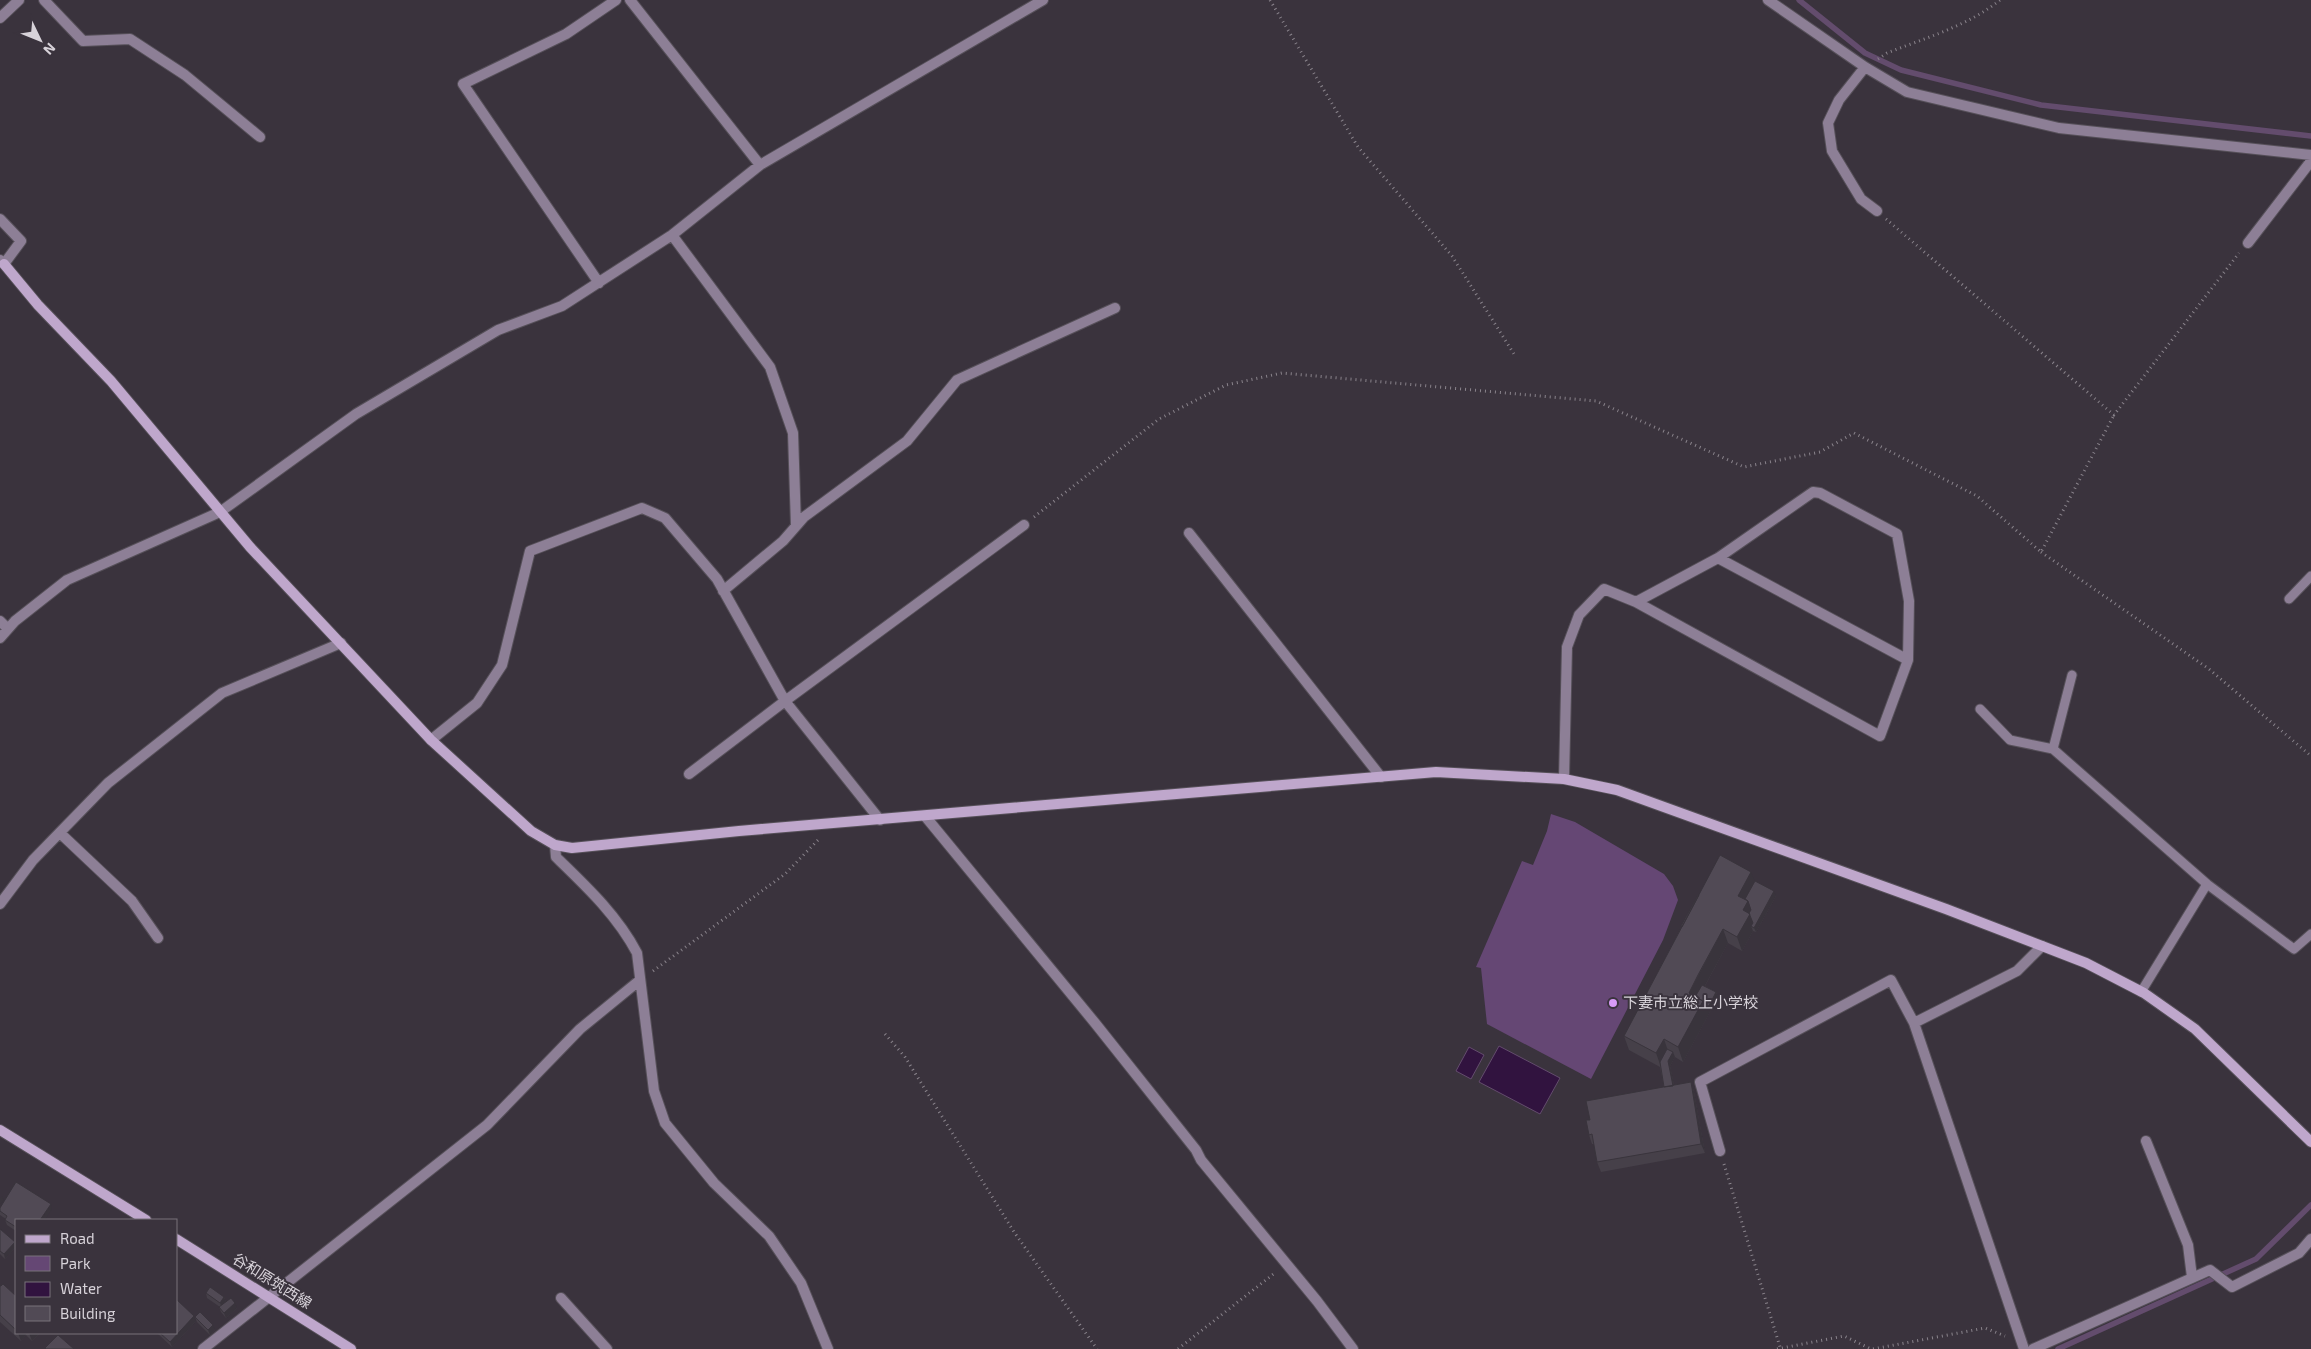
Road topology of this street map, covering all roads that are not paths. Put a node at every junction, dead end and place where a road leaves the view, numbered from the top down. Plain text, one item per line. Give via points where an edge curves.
1 (19, 0) edge
2 (44, 0) edge
3 (616, 0) edge
4 (630, 0) edge
5 (1043, 0) edge
6 (1768, 0) edge
7 (0, 18) edge
8 (1865, 67) junction
9 (260, 136) dead end
10 (2311, 155) edge
11 (2311, 161) edge
12 (760, 165) junction
13 (1877, 211) road end
14 (0, 219) edge
15 (672, 235) junction
16 (2248, 243) road end
17 (2, 262) edge
18 (599, 282) junction
19 (1115, 308) dead end
20 (220, 512) junction
21 (1024, 525) road end
22 (796, 526) junction
23 (1189, 533) dead end
24 (1718, 558) junction
25 (2311, 576) edge
26 (723, 591) junction
27 (2289, 600) dead end
28 (1636, 602) junction
29 (0, 622) edge
30 (8, 629) junction
31 (0, 638) edge
32 (340, 643) junction
33 (1908, 660) junction
34 (2072, 675) dead end
35 (785, 701) junction
36 (1980, 709) dead end
37 (431, 740) junction
38 (2053, 749) junction
39 (689, 774) dead end
40 (1381, 777) junction
41 (1564, 779) junction
42 (925, 816) junction
43 (880, 820) junction
44 (60, 833) junction
45 (555, 845) junction
46 (2207, 884) junction
47 (0, 904) edge
48 (2311, 934) edge
49 (158, 938) dead end
50 (2042, 946) junction
51 (640, 980) junction
52 (2141, 992) junction
53 (1914, 1023) junction
54 (0, 1130) edge
55 (2146, 1141) dead end
56 (2311, 1142) edge
57 (1720, 1150) road end
58 (144, 1219) edge
59 (2311, 1239) edge
60 (178, 1240) edge
61 (2192, 1277) junction
62 (270, 1298) junction
63 (561, 1298) dead end
64 (2023, 1346) edge
65 (203, 1349) edge
66 (351, 1349) edge
67 (607, 1349) edge
68 (828, 1349) edge
69 (1353, 1349) edge
70 (2033, 1349) edge

1 - 7 street
2 - 9 street via 83,41 130,39 184,75
3 - 18 street via 566,34 463,84
4 - 12 street
5 - 12 street
6 - 8 street
8 - 10 street via 1907,92 2059,128
8 - 13 street via 1839,100 1828,124 1832,151 1861,199
11 - 16 street
12 - 15 street
14 - 17 street via 21,241
15 - 18 street
15 - 22 street via 770,367 793,432
17 - 20 street via 38,306 111,381
18 - 20 street via 562,306 498,330 356,414
19 - 22 street via 958,380 906,441
20 - 30 street via 67,580
20 - 32 street
21 - 35 street
22 - 26 street via 783,542
23 - 40 street
24 - 28 street
24 - 33 street
24 - 33 street via 1814,492 1897,534 1909,601
25 - 27 lane
26 - 35 street
26 - 37 street via 717,579 665,518 642,508 530,551 502,665 477,703
28 - 33 street via 1880,736
28 - 41 street via 1604,589 1579,615 1566,647
29 - 30 street
30 - 31 street
32 - 37 street
32 - 44 street via 222,693 108,783
34 - 38 lane
35 - 39 street
35 - 43 street
36 - 38 lane via 2010,740
37 - 45 street via 531,831
38 - 46 lane
40 - 41 street via 1436,772
40 - 42 street
41 - 50 street via 1617,790
42 - 43 street
42 - 69 street via 1095,1022
43 - 45 street via 572,848
44 - 47 street via 33,860
44 - 49 street via 132,901
45 - 51 street via 556,857 594,894 628,937 637,953
46 - 48 lane via 2294,950
46 - 52 lane
50 - 52 street via 2086,963
50 - 53 street via 2017,971
51 - 62 street via 580,1029 487,1125
51 - 68 street via 654,1091 665,1123 714,1183 769,1236 801,1283
52 - 56 street via 2195,1028
53 - 57 street via 1891,980 1700,1082
53 - 64 street
54 - 58 street
55 - 61 street via 2188,1245
59 - 61 street via 2299,1253 2232,1287 2210,1270
60 - 62 street, 谷和原筑西線
61 - 70 street
62 - 65 street
62 - 66 street, 谷和原筑西線
63 - 67 street

